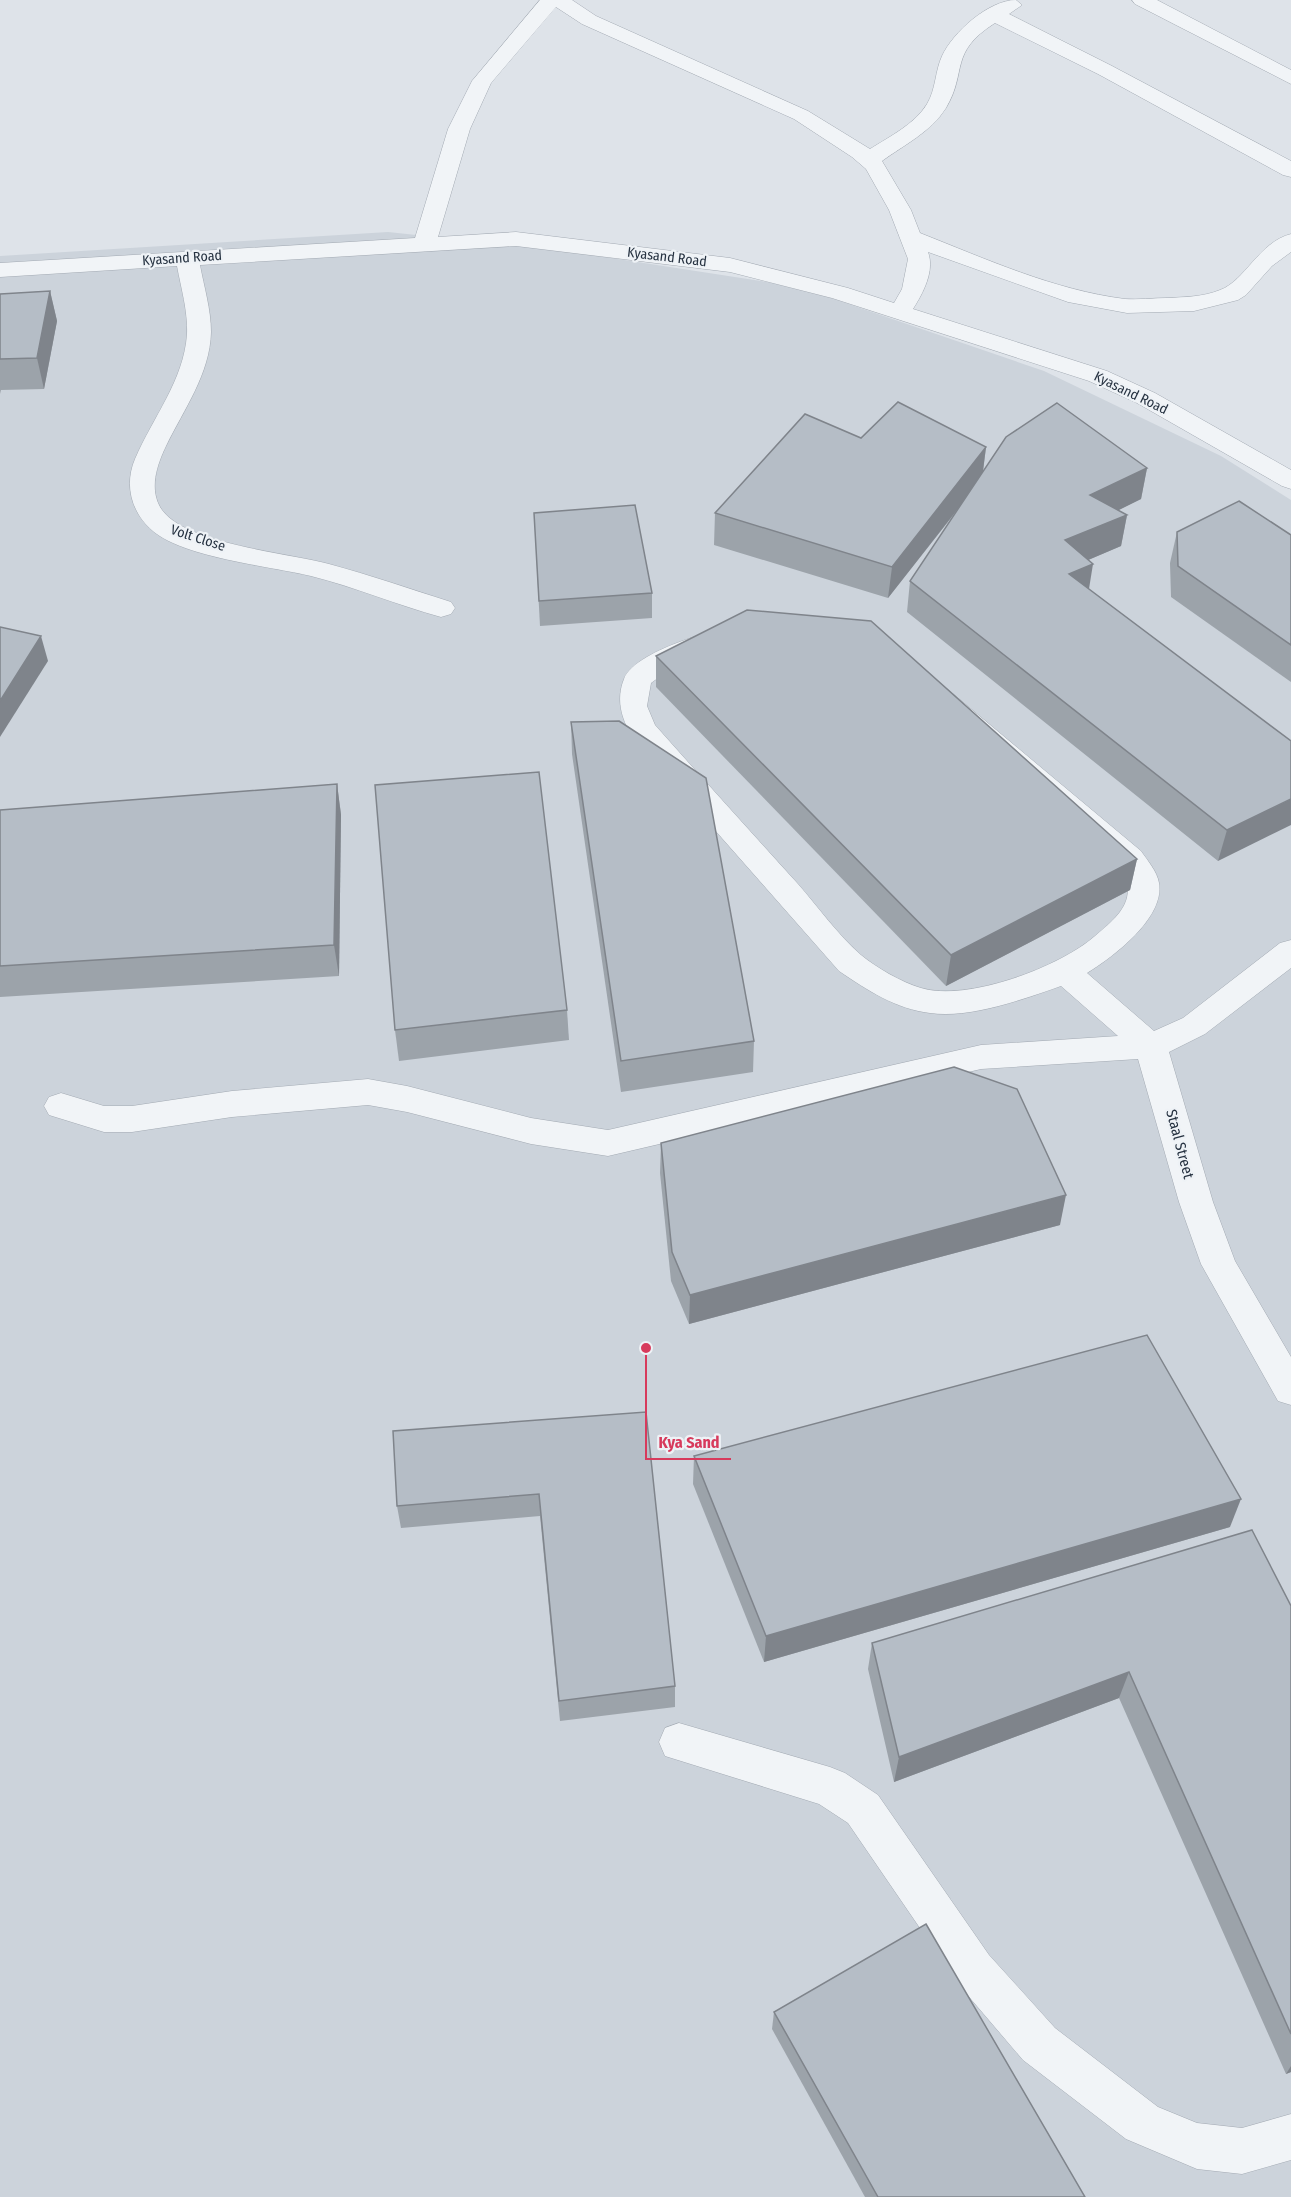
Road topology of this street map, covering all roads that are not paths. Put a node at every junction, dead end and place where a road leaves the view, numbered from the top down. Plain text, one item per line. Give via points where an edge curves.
1 (551, 0) edge
2 (559, 0) edge
3 (1142, 0) edge
4 (1017, 2) dead end
5 (993, 14) junction
6 (1291, 78) edge
7 (869, 160) junction
8 (1291, 170) edge
9 (912, 238) junction
10 (1291, 241) edge
11 (425, 243) junction
12 (187, 258) junction
13 (0, 270) edge
14 (900, 311) junction
15 (1291, 482) edge
16 (441, 608) dead end
17 (1291, 951) edge
18 (1065, 972) junction
19 (1151, 1046) junction
20 (61, 1106) dead end
21 (1291, 1390) edge
22 (679, 1743) dead end
23 (1291, 2137) edge

1 - 11 street via 482,81 459,129
2 - 7 street via 589,20 801,115
3 - 6 street
4 - 5 street
5 - 7 street via 969,33 953,54 947,81 934,109
5 - 8 street
7 - 9 street via 900,210
9 - 10 street via 1085,299 1127,306 1194,304 1230,295
9 - 14 street via 919,259 914,289
11 - 12 street, Kyasand Road
11 - 14 street, Kyasand Road via 546,241 730,265
12 - 13 street, Kyasand Road
12 - 16 street, Volt Close via 198,315 198,351 141,480 142,499 152,517 168,530 193,540 316,570
14 - 15 street, Kyasand Road via 1098,376 1146,398
17 - 19 street via 1202,1020
18 - 18 street via 967,1001 932,1002 892,990 850,963 642,729 633,706 638,679 662,659 725,634 761,629 814,632 858,641 894,659 1130,858 1145,882 1143,903 1126,928
18 - 19 street
19 - 20 street via 981,1057 608,1143 531,1131 368,1092 232,1104 132,1119 104,1119
19 - 21 street, Staal Street via 1196,1202 1219,1264
22 - 23 street via 830,1786 863,1809 974,1970 1032,2036 1142,2123 1197,2146 1242,2151

